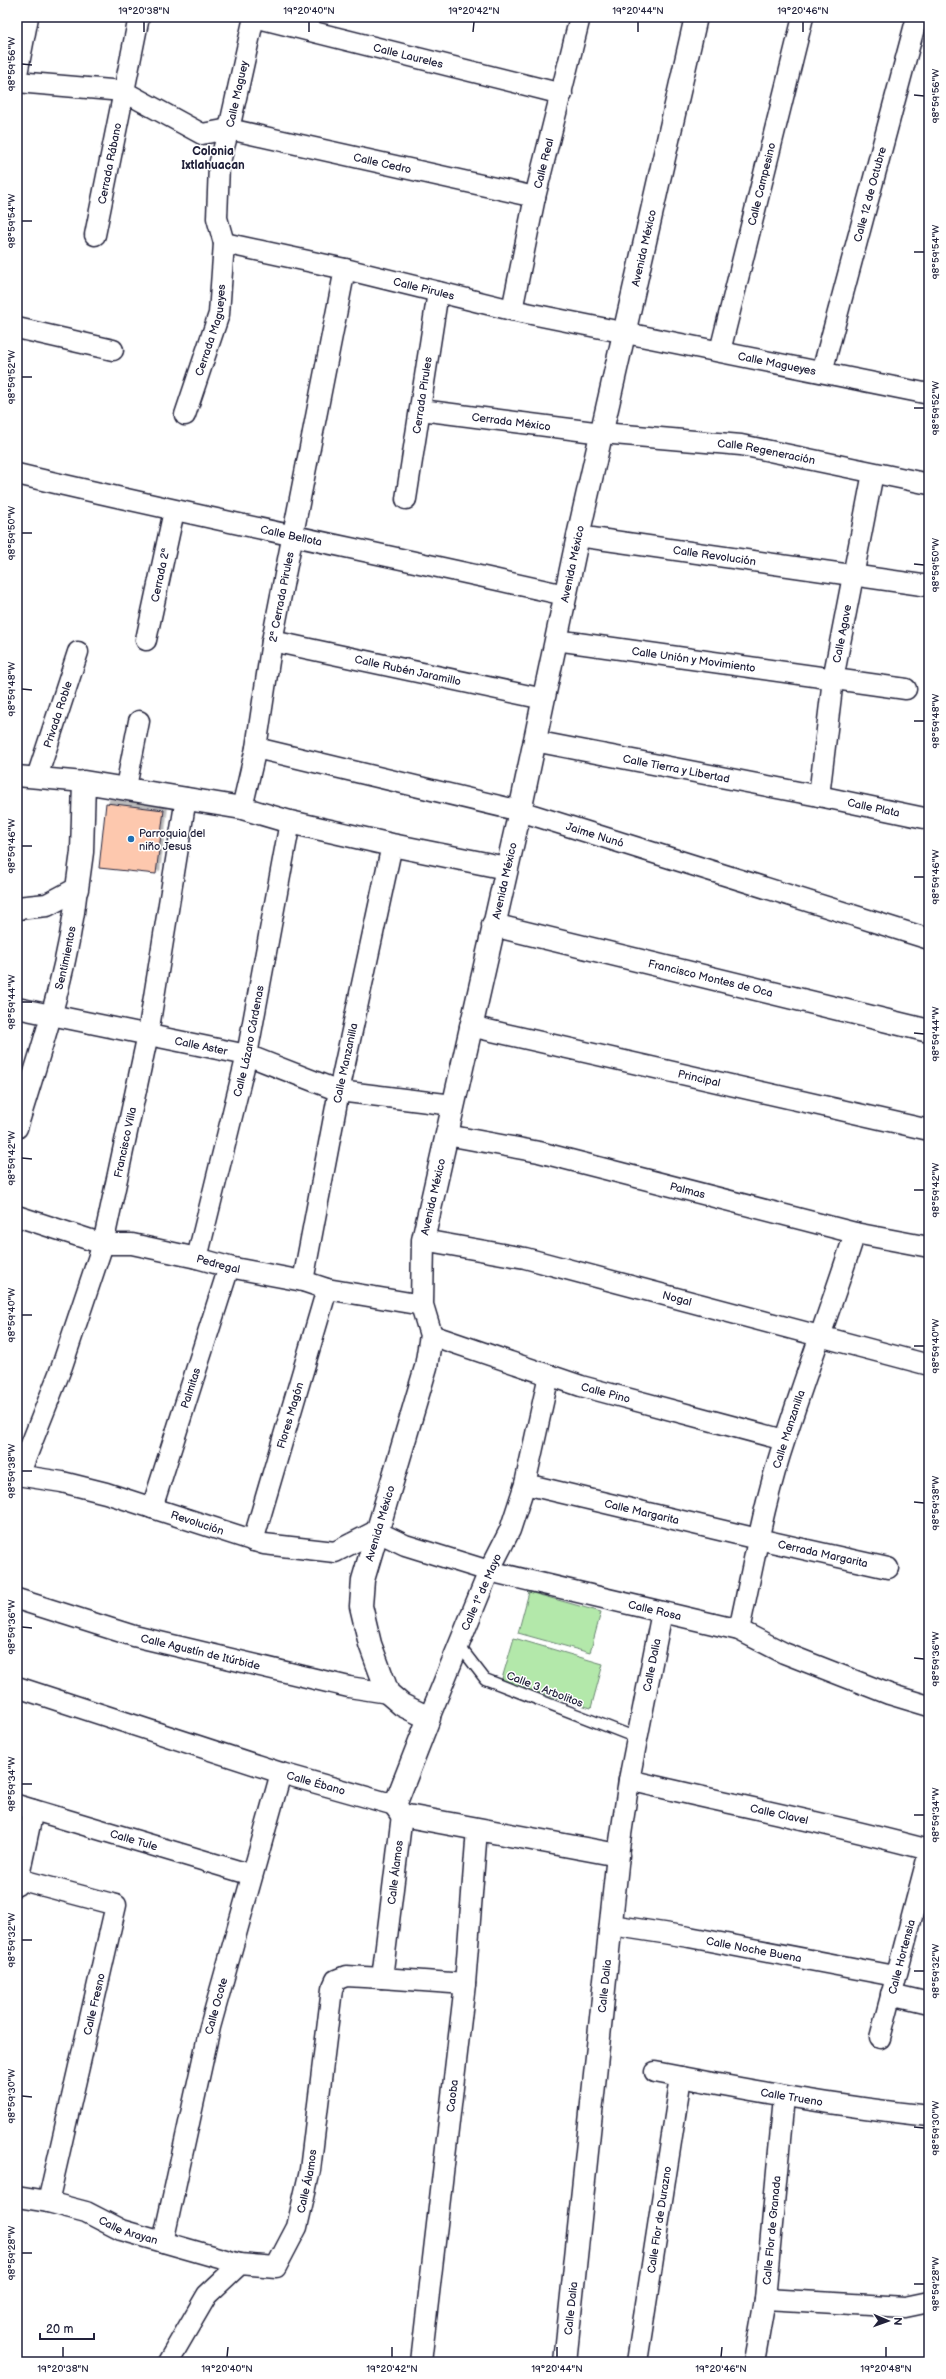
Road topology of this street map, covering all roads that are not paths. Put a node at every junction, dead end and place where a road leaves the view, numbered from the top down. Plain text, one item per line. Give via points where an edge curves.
1 (28, 17) edge
2 (138, 17) edge
3 (254, 17) edge
4 (580, 17) edge
5 (696, 17) edge
6 (803, 17) edge
7 (917, 17) edge
8 (17, 74) edge
9 (17, 82) edge
10 (123, 91) junction
11 (562, 94) junction
12 (229, 129) junction
13 (535, 197) junction
14 (95, 235) dead end
15 (224, 243) junction
16 (345, 269) junction
17 (438, 292) junction
18 (512, 310) junction
19 (17, 328) edge
20 (624, 331) junction
21 (113, 350) dead end
22 (720, 351) junction
23 (822, 372) junction
24 (928, 388) edge
25 (421, 410) junction
26 (185, 415) dead end
27 (602, 433) junction
28 (873, 473) junction
29 (17, 474) edge
30 (929, 484) edge
31 (406, 499) dead end
32 (174, 511) junction
33 (293, 534) junction
34 (578, 536) junction
35 (853, 574) junction
36 (929, 586) edge
37 (565, 595) junction
38 (146, 640) dead end
39 (556, 640) junction
40 (272, 641) junction
41 (78, 652) dead end
42 (832, 679) junction
43 (906, 689) dead end
44 (544, 699) junction
45 (139, 721) dead end
46 (534, 741) junction
47 (256, 748) junction
48 (17, 776) edge
49 (37, 777) junction
50 (84, 782) junction
51 (126, 787) junction
52 (819, 796) junction
53 (186, 798) junction
54 (242, 808) junction
55 (520, 811) junction
56 (929, 819) edge
57 (290, 822) junction
58 (392, 846) junction
59 (506, 868) junction
60 (77, 889) junction
61 (17, 908) edge
62 (493, 925) junction
63 (929, 939) edge
64 (17, 1008) edge
65 (52, 1016) junction
66 (470, 1026) junction
67 (929, 1030) edge
68 (148, 1034) junction
69 (247, 1055) junction
70 (339, 1091) junction
71 (453, 1105) junction
72 (17, 1128) edge
73 (929, 1130) edge
74 (447, 1135) junction
75 (17, 1216) edge
76 (855, 1233) junction
77 (423, 1240) junction
78 (102, 1244) junction
79 (929, 1247) edge
80 (198, 1258) junction
81 (229, 1268) junction
82 (303, 1281) junction
83 (327, 1289) junction
84 (422, 1305) junction
85 (431, 1335) junction
86 (822, 1336) junction
87 (929, 1365) edge
88 (549, 1375) junction
89 (784, 1440) junction
90 (18, 1475) edge
91 (525, 1484) junction
92 (152, 1508) junction
93 (376, 1532) junction
94 (758, 1540) junction
95 (253, 1541) junction
96 (888, 1568) dead end
97 (489, 1571) junction
98 (17, 1598) edge
99 (662, 1612) junction
100 (739, 1630) junction
101 (458, 1644) junction
102 (17, 1687) edge
103 (388, 1693) junction
104 (929, 1706) edge
105 (429, 1718) junction
106 (637, 1738) junction
107 (281, 1773) junction
108 (629, 1780) junction
109 (25, 1808) edge
110 (399, 1810) junction
111 (477, 1829) junction
112 (929, 1851) edge
113 (618, 1855) junction
114 (252, 1875) junction
115 (17, 1882) edge
116 (611, 1925) junction
117 (382, 1978) junction
118 (465, 1984) junction
119 (893, 1985) junction
120 (929, 2003) edge
121 (880, 2038) dead end
122 (655, 2072) dead end
123 (681, 2077) junction
124 (784, 2097) junction
125 (929, 2116) edge
126 (17, 2197) edge
127 (48, 2202) junction
128 (162, 2242) junction
129 (240, 2264) junction
130 (765, 2299) junction
131 (929, 2302) edge
132 (168, 2362) edge
133 (421, 2362) edge
134 (565, 2362) edge
135 (637, 2362) edge
136 (754, 2362) edge

1 - 8 street
2 - 10 street, Cerrada Rábano
3 - 11 street, Calle Laureles
3 - 12 street, Calle Maguey
4 - 11 street, Calle Real
5 - 20 street, Avenida México
6 - 22 street, Calle Campesino
7 - 23 street, Calle 12 de Octubre
9 - 10 street
10 - 12 street via 202,134
10 - 14 street, Cerrada Rábano
11 - 13 street, Calle Real
12 - 13 street, Calle Cedro
12 - 15 street, Calle Maguey via 219,165 217,218
13 - 18 street, Calle Real
15 - 16 street, Calle Pirules
15 - 26 street, Cerrada Magueyes via 220,314
16 - 17 street, Calle Pirules
16 - 33 street, 2ª Cerrada Pirules
17 - 18 street, Calle Pirules
17 - 25 street, Cerrada Pirules
18 - 20 street, Calle Pirules
19 - 21 street
20 - 22 street, Calle Magueyes
20 - 27 street, Avenida México
22 - 23 street, Calle Magueyes
23 - 24 street, Calle Magueyes
25 - 27 street, Cerrada México
25 - 31 street, Cerrada Pirules
27 - 28 street, Calle Regeneración via 741,445
27 - 34 street, Avenida México
28 - 30 street, Calle Regeneración
28 - 35 street, Calle Agave
29 - 32 street, Calle Bellota
32 - 33 street, Calle Bellota
32 - 38 street, Cerrada 2ª
33 - 37 street, Calle Bellota
33 - 40 street, 2ª Cerrada Pirules
34 - 35 street, Calle Revolución
34 - 37 street, Avenida México
35 - 36 street, Calle Revolución
35 - 42 street, Calle Agave
37 - 39 street, Avenida México
39 - 42 street, Calle Unión y Movimiento
39 - 44 street, Avenida México
40 - 44 street, Calle Rubén Jaramillo
40 - 47 street, 2ª Cerrada Pirules
41 - 49 street, Privada Roble
42 - 43 street, Calle Unión y Movimiento
42 - 52 street, Calle Agave
44 - 46 street, Avenida México
45 - 51 street
46 - 52 street, Calle Tierra y Libertad
46 - 55 street, Avenida México
47 - 54 street, 2ª Cerrada Pirules
47 - 55 street, Jaime Nunó
48 - 49 street
49 - 50 street
50 - 51 street
50 - 60 street, Sentimientos via 82,852
51 - 53 street
52 - 56 street, Calle Plata
53 - 54 street
53 - 68 street, Francisco Villa
54 - 57 street
55 - 59 street, Avenida México
55 - 63 street, Jaime Nunó
57 - 58 street
57 - 69 street, Calle Lázaro Cárdenas
58 - 59 street
58 - 70 street, Calle Manzanilla
59 - 62 street, Avenida México
60 - 61 street via 47,905
60 - 65 street, Sentimientos via 73,924
62 - 66 street, Avenida México
62 - 67 street, Francisco Montes de Oca
64 - 65 street, Calle Aster
65 - 68 street, Calle Aster
65 - 72 street, Sentimientos
66 - 71 street, Avenida México
66 - 73 street, Principal
68 - 69 street, Calle Aster
68 - 78 street, Francisco Villa
69 - 70 street, Calle Aster
69 - 80 street, Calle Lázaro Cárdenas
70 - 71 street, Calle Aster
70 - 82 street, Calle Manzanilla
71 - 74 street, Avenida México
74 - 76 street, Palmas via 539,1152
74 - 77 street, Avenida México
75 - 78 street, Pedregal
76 - 79 street, Palmas
76 - 86 street, Calle Manzanilla
77 - 84 street, Avenida México
77 - 86 street, Nogal via 525,1258
78 - 80 street, Pedregal via 132,1244
78 - 90 street, Francisco Villa via 62,1366
80 - 81 street, Pedregal
81 - 82 street, Pedregal
81 - 92 street, Palmitas
82 - 83 street, Pedregal
83 - 84 street, Pedregal
83 - 95 street, Flores Magón
84 - 85 street, Avenida México
85 - 88 street, Calle Pino
85 - 93 street, Avenida México via 426,1367
86 - 87 street, Nogal
86 - 89 street, Calle Manzanilla
88 - 89 street, Calle Pino via 581,1386
88 - 91 street, Calle 1º de Mayo
89 - 94 street, Calle Manzanilla
90 - 92 street, Revolución via 98,1491
91 - 94 street, Calle Margarita
91 - 97 street, Calle 1º de Mayo via 510,1530
92 - 95 street, Revolución
93 - 95 street, Revolución via 335,1552
93 - 97 street, Calle Rosa via 405,1545
93 - 103 street, Avenida México via 363,1580 361,1606 370,1644
94 - 96 street, Cerrada Margarita
94 - 100 street, Calle Manzanilla
97 - 99 street, Calle Rosa
97 - 101 street, Calle 1º de Mayo
98 - 103 street, Calle Agustín de Itúrbide via 134,1636 349,1687
99 - 100 street, Calle Rosa
99 - 106 street, Calle Dalia
100 - 104 street, Calle Rosa via 784,1653 889,1694
101 - 105 street, Calle 1º de Mayo
101 - 106 lane, Calle 3 Arbolitos via 485,1679
102 - 107 street, Calle Ébano
103 - 105 street via 402,1705
105 - 110 street, Calle 1º de Mayo
106 - 108 street, Calle Dalia
107 - 110 street, Calle Ébano
107 - 114 street, Calle Ocote
108 - 112 street, Calle Clavel via 736,1806 860,1831
108 - 113 street, Calle Dalia
109 - 114 street, Calle Tule
109 - 115 street
110 - 111 street, Calle Ébano
110 - 117 street, Calle Álamos
111 - 113 street, Calle Ébano
111 - 118 street, Caoba
112 - 119 street, Calle Hortensia
113 - 116 street, Calle Dalia
114 - 128 street, Calle Ocote via 210,2027
115 - 127 street, Calle Fresno via 116,1905
116 - 119 street, Calle Noche Buena via 689,1937
116 - 134 street, Calle Dalia
117 - 118 street, Calle Álamos
117 - 129 street, Calle Álamos via 346,1976 336,1980 332,1989 310,2170 297,2227 276,2267
118 - 133 street, Caoba
119 - 120 street, Calle Noche Buena
119 - 121 street, Calle Hortensia
122 - 123 street, Calle Trueno
123 - 124 street, Calle Trueno
123 - 135 street, Calle Flor de Durazno
124 - 125 street, Calle Trueno
124 - 130 street, Calle Flor de Granada
126 - 127 street, Calle Arayan
127 - 128 street, Calle Arayan via 86,2212 122,2230
128 - 129 street, Calle Arayan
129 - 132 street via 207,2295
130 - 131 street via 905,2307
130 - 136 street, Calle Flor de Granada

